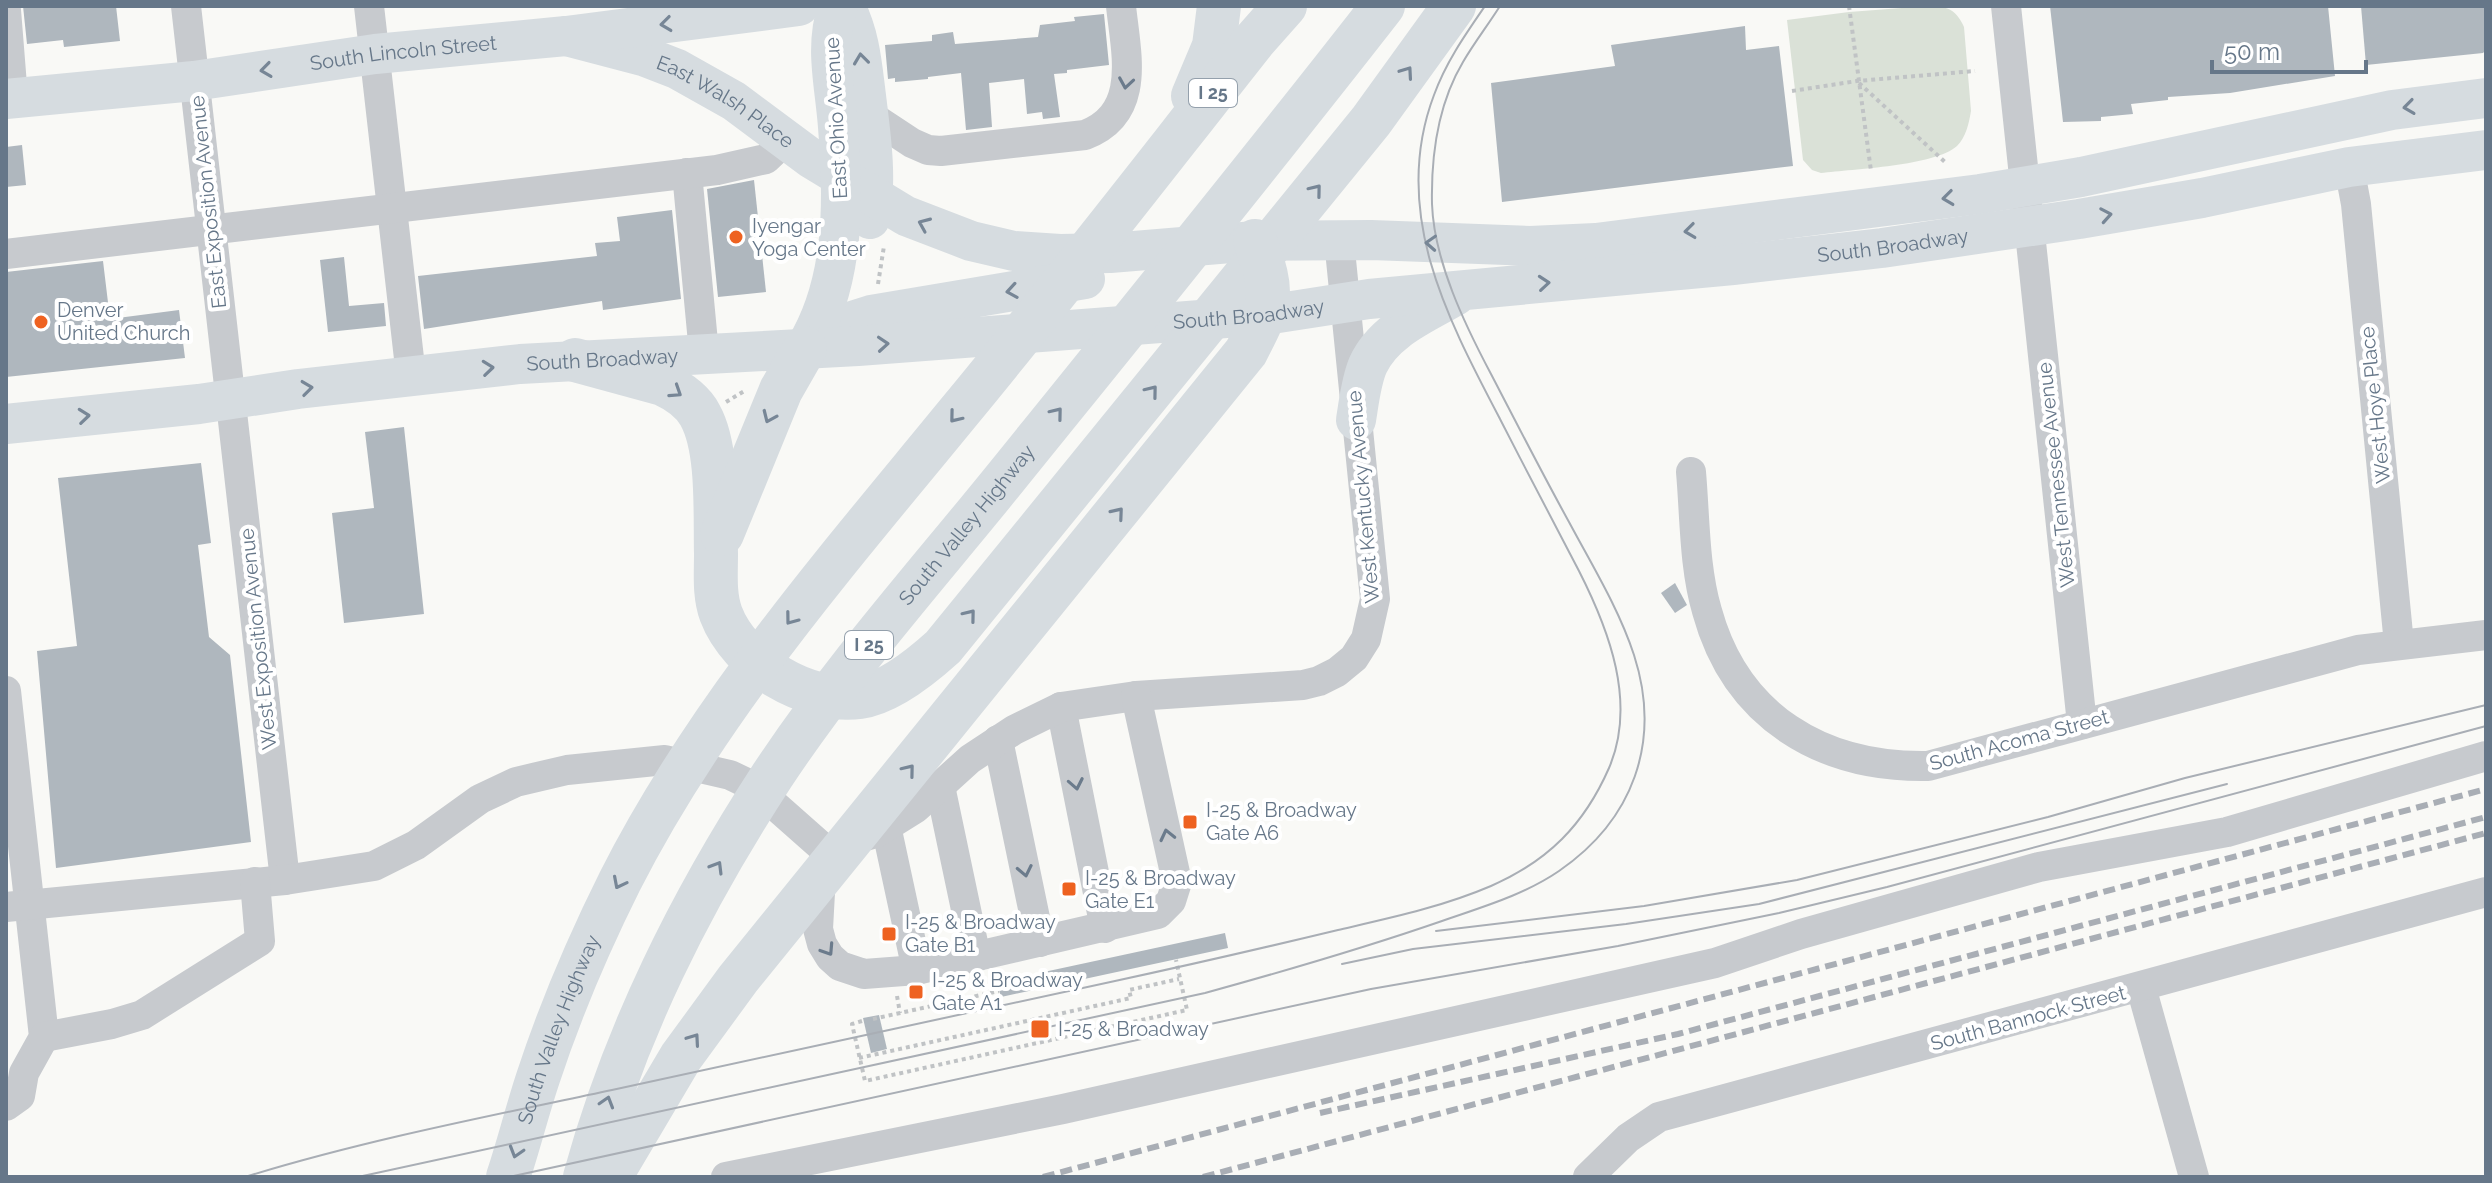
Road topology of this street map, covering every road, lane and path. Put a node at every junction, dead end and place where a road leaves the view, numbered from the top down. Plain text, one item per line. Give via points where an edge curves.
1 (186, 6) edge
2 (369, 6) edge
3 (799, 6) edge
4 (838, 6) edge
5 (845, 6) edge
6 (1121, 6) edge
7 (1219, 6) edge
8 (1285, 6) edge
9 (1383, 6) edge
10 (1404, 6) edge
11 (1454, 6) edge
12 (1849, 6) edge
13 (2006, 6) edge
14 (6, 10) edge
15 (566, 36) junction
16 (375, 54) junction
17 (1975, 71) dead end
18 (194, 81) junction
19 (1857, 81) junction
20 (1792, 91) dead end
21 (2486, 98) edge
22 (10, 99) edge
23 (868, 114) junction
24 (1293, 122) junction
25 (786, 140) junction
26 (2486, 150) edge
27 (1945, 162) dead end
28 (2349, 167) junction
29 (1871, 171) dead end
30 (687, 173) junction
31 (1143, 181) junction
32 (2025, 184) junction
33 (857, 186) junction
34 (392, 210) junction
35 (2029, 226) junction
36 (211, 232) junction
37 (1339, 240) junction
38 (1255, 241) junction
39 (885, 245) dead end
40 (1166, 247) junction
41 (6, 254) edge
42 (878, 286) dead end
43 (1466, 290) junction
44 (1345, 302) junction
45 (1266, 315) junction
46 (812, 336) junction
47 (704, 353) junction
48 (575, 360) junction
49 (411, 376) junction
50 (749, 388) dead end
51 (230, 398) junction
52 (725, 402) dead end
53 (1356, 420) junction
54 (6, 424) edge
55 (1691, 472) dead end
56 (716, 552) junction
57 (2486, 635) edge
58 (2399, 644) junction
59 (6, 691) edge
60 (1136, 696) junction
61 (1061, 707) junction
62 (2082, 724) junction
63 (998, 740) junction
64 (2486, 756) edge
65 (940, 786) junction
66 (886, 826) junction
67 (822, 847) junction
68 (270, 881) junction
69 (2486, 892) edge
70 (18, 906) edge
71 (1105, 928) junction
72 (1040, 942) junction
73 (976, 957) junction
74 (1176, 960) dead end
75 (917, 970) junction
76 (1180, 979) junction
77 (2141, 987) junction
78 (999, 991) dead end
79 (873, 1019) dead end
80 (862, 1021) dead end
81 (44, 1037) junction
82 (859, 1058) junction
83 (6, 1106) edge
84 (508, 1177) edge
85 (585, 1177) edge
86 (610, 1177) edge
87 (726, 1177) edge
88 (1588, 1177) edge
89 (2194, 1177) edge

1 - 18 street, East Exposition Avenue
2 - 16 street
3 -> 15 main road, South Lincoln Street
4 - 33 main road, East Ohio Avenue via 829,45
23 -> 5 main road, East Ohio Avenue via 858,34
6 -> 23 street via 1126,90 1120,105 1095,131 941,151 912,143
7 - 31 highway via 1205,72
8 - 31 highway, South Valley Highway / I 25
9 - 24 highway, South Valley Highway / I 25
10 - 24 highway
56 -> 11 highway via 717,599 731,634 750,656 783,678 816,695 861,697 916,671 943,647 1371,121
12 - 19 path
13 - 32 street, West Tennessee Avenue
14 - 22 street
15 - 16 main road, South Lincoln Street
15 - 25 main road, East Walsh Place via 677,69 734,101
16 -> 18 main road, South Lincoln Street
16 - 34 street
17 - 19 path
18 - 22 main road, South Lincoln Street
18 - 36 street, East Exposition Avenue
19 - 20 path
19 - 27 path
19 - 29 path
21 -> 32 main road, South Broadway via 2392,110 2081,177
23 - 33 main road, East Ohio Avenue via 874,167
85 -> 24 highway, South Valley Highway / I 25 via 613,1083 642,1012 705,886 773,774 866,648
25 - 30 street via 766,159
25 - 33 main road, East Walsh Place
26 - 28 main road, South Broadway
35 -> 28 main road, South Broadway
28 - 58 street, West Hoye Place
30 - 34 street
30 - 47 street
31 -> 84 highway, South Valley Highway / I 25 via 828,571 683,771 621,879 566,1000
32 - 35 street, West Tennessee Avenue
32 -> 37 main road, South Broadway via 1596,243 1503,246
40 -> 33 main road, South Broadway via 1060,254 1014,251 934,229
33 - 46 main road, East Ohio Avenue via 855,289
34 - 36 street
34 - 49 street
43 -> 35 main road, South Broadway via 1852,252
35 - 62 street, West Tennessee Avenue
36 - 41 street
36 - 51 street, East Exposition Avenue
37 - 38 main road, South Broadway
37 - 44 street, West Kentucky Avenue
38 - 40 main road, South Broadway
38 - 45 highway via 1270,294
39 - 42 path
40 -> 46 main road via 1111,275 871,315
43 - 44 main road, South Broadway
43 - 53 main road via 1398,328 1379,349 1364,375
44 - 45 main road, South Broadway
44 - 53 street, West Kentucky Avenue
46 -> 45 main road, South Broadway via 858,346
86 -> 45 highway via 681,1057 738,979 1246,352
46 - 47 main road, South Broadway
46 -> 56 highway via 775,404
47 - 48 main road, South Broadway
49 -> 48 main road, South Broadway
48 -> 56 highway via 663,384 695,407 710,446
51 -> 49 main road, South Broadway
50 - 52 path
54 -> 51 main road, South Broadway
51 - 68 street, West Exposition Avenue
53 - 60 street, West Kentucky Avenue via 1375,599 1366,639 1354,658 1337,672 1303,685
55 - 62 street, South Acoma Street via 1706,609 1717,641 1751,696 1802,738 1862,762 1928,766
57 - 58 street, South Acoma Street
58 - 62 street, South Acoma Street via 2358,650
59 - 70 street
60 - 61 street
71 -> 60 street via 1158,914 1176,888
61 - 63 street
61 -> 71 street
63 - 65 street
63 -> 72 street
64 - 87 street via 2227,832 2039,867 1715,963 1063,1109
65 - 66 street
65 - 73 street
66 - 67 street
66 - 75 street
67 - 68 street via 741,780 665,760 567,770 516,782 374,866
67 -> 75 street via 818,929 830,957 864,974
68 - 70 street
68 - 81 street, West Exposition Avenue via 260,941 142,1015
69 - 77 street, South Bannock Street
70 - 81 street
71 - 72 street
72 - 73 street
73 - 75 street
74 - 76 path
76 - 82 path via 1129,990 1131,998
76 - 82 path via 1187,1010 865,1081
77 - 88 street, South Bannock Street via 1659,1117
77 - 89 street
78 - 79 path
80 - 82 path via 852,1024
81 - 83 street via 24,1073 20,1096

